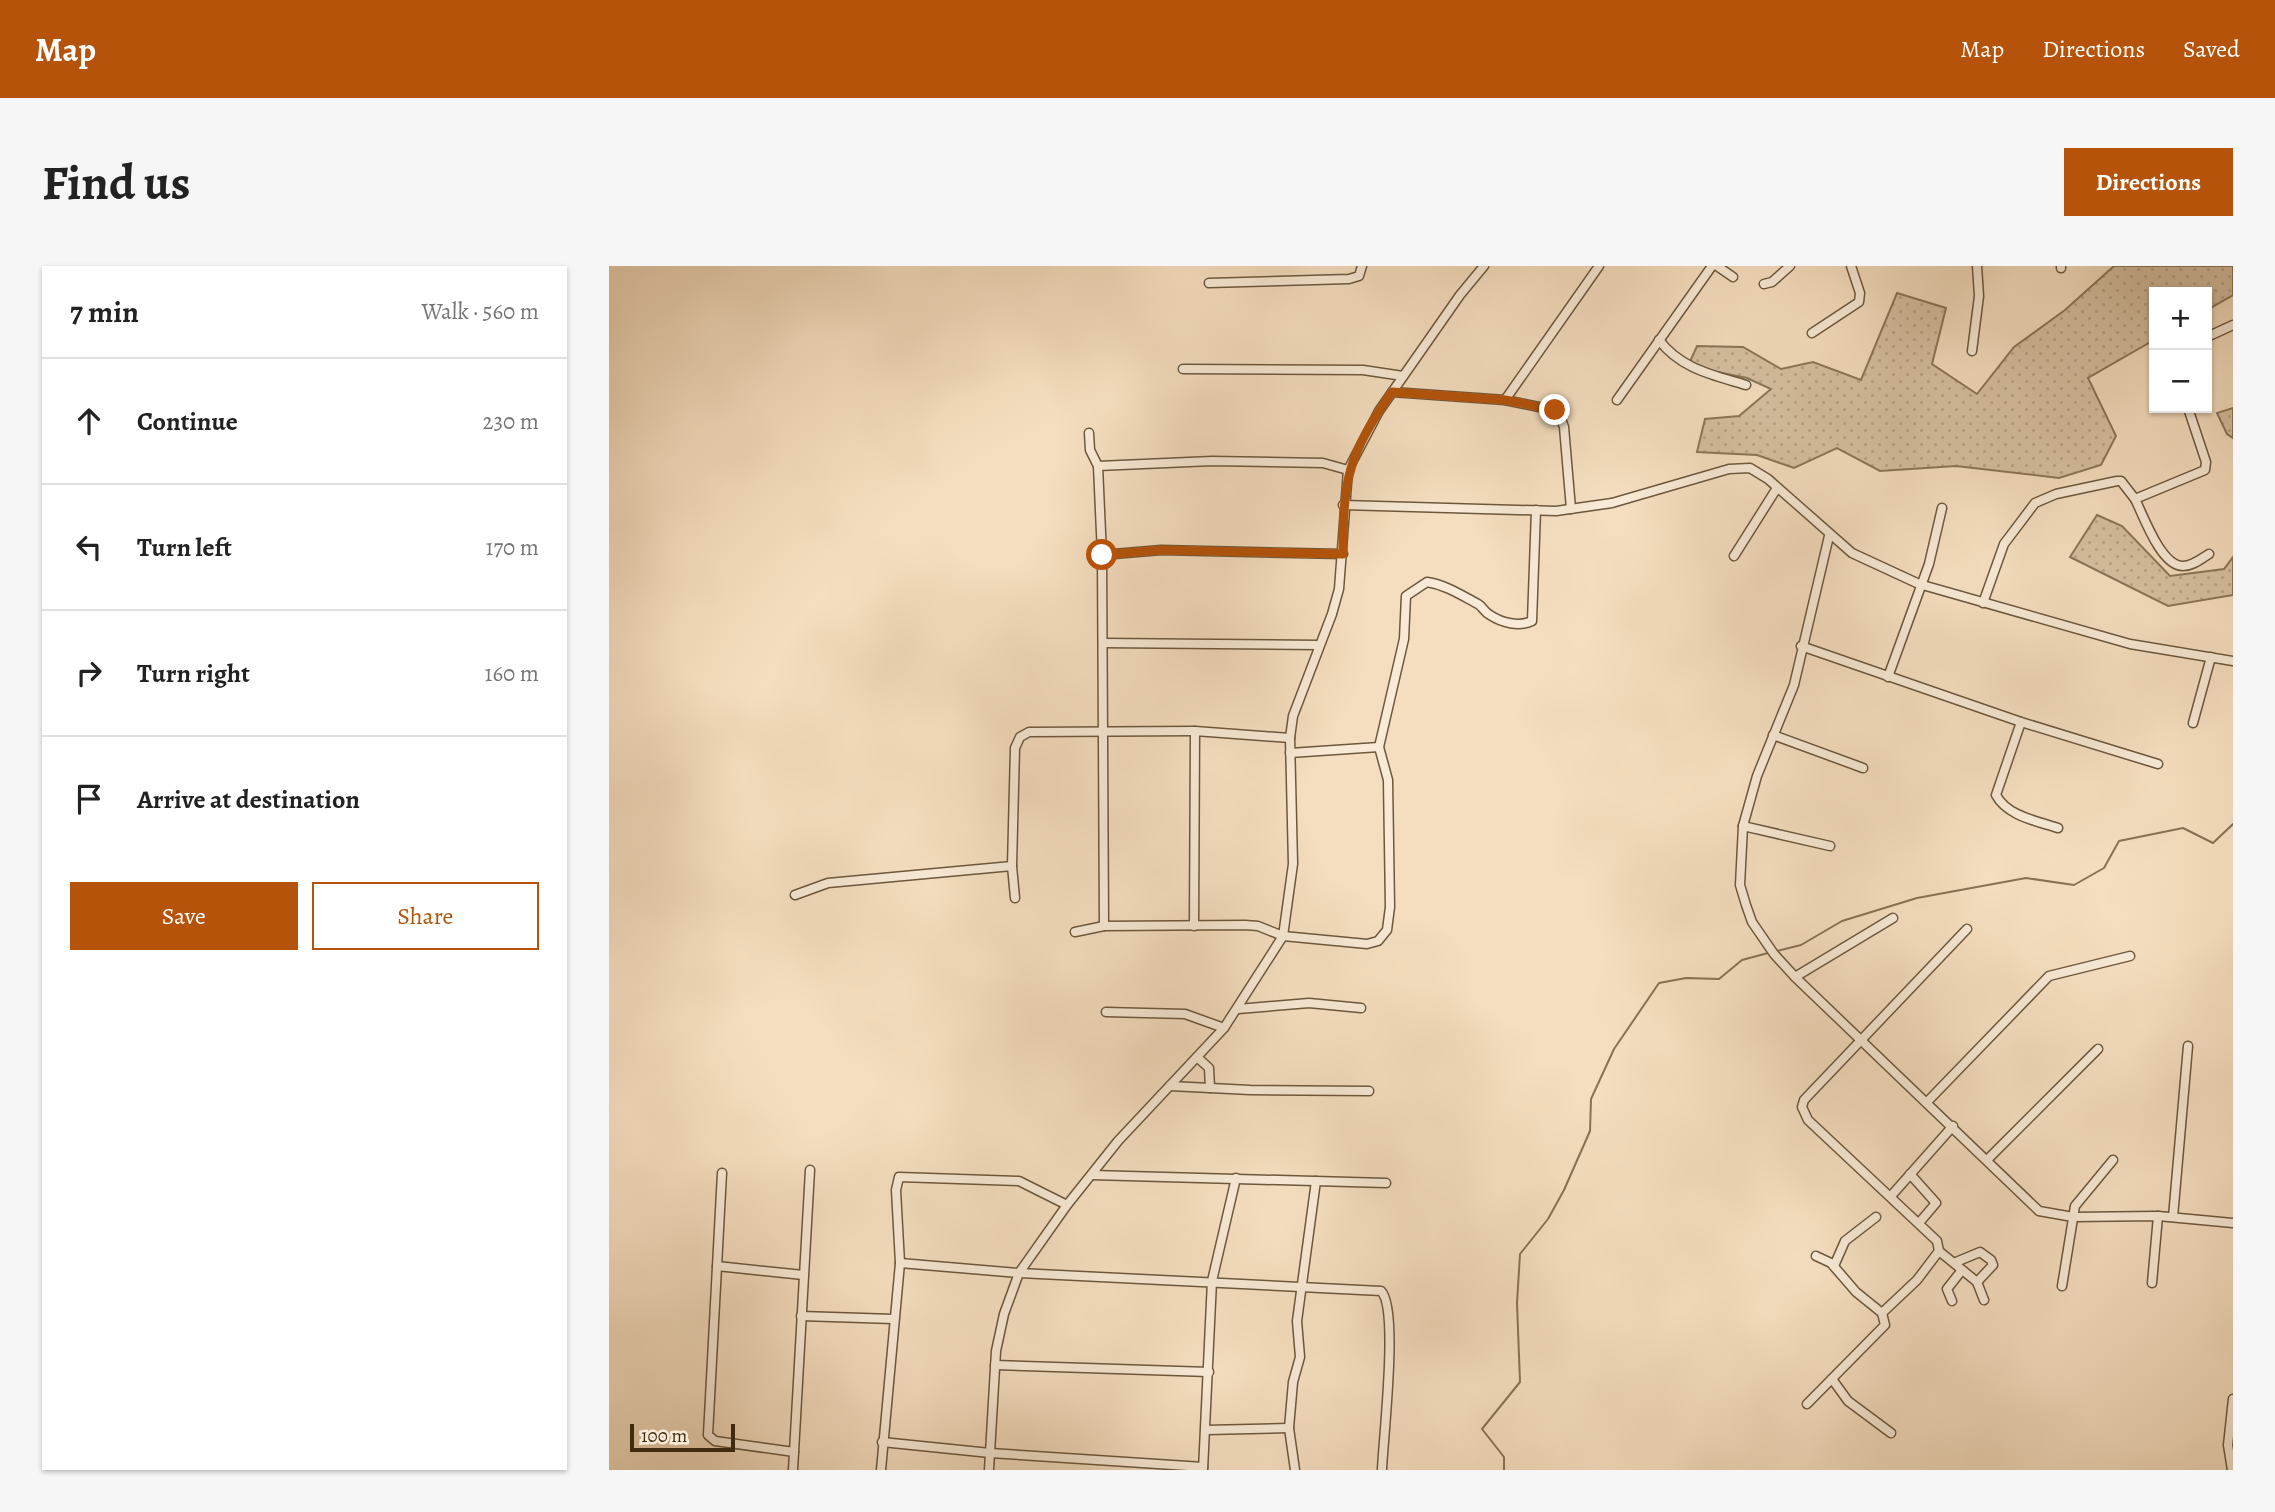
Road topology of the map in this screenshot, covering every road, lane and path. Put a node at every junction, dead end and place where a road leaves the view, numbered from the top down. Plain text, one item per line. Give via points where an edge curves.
1 (1362, 266) edge
2 (1484, 266) edge
3 (1711, 266) edge
4 (1717, 266) edge
5 (1790, 266) edge
6 (1851, 266) edge
7 (1977, 266) edge
8 (1596, 267) edge
9 (1733, 277) dead end
10 (1209, 283) dead end
11 (1764, 284) dead end
12 (2233, 325) edge
13 (1812, 334) dead end
14 (2212, 335) edge
15 (1659, 340) junction
16 (1972, 351) dead end
17 (1183, 369) dead end
18 (1403, 376) junction
19 (1746, 385) dead end
20 (1392, 392) junction
21 (1505, 400) junction
22 (1617, 400) dead end
23 (2190, 413) edge
24 (1090, 433) dead end
25 (1098, 466) junction
26 (1348, 470) junction
27 (1777, 488) junction
28 (2135, 499) junction
29 (1343, 505) junction
30 (1942, 508) dead end
31 (1571, 509) junction
32 (1536, 510) junction
33 (1829, 536) junction
34 (1343, 554) junction
35 (2209, 554) dead end
36 (1102, 555) junction
37 (1734, 556) dead end
38 (1919, 583) junction
39 (1983, 603) junction
40 (1103, 643) junction
41 (1319, 645) junction
42 (1801, 646) junction
43 (2211, 657) junction
44 (2233, 661) edge
45 (1888, 677) junction
46 (2021, 722) junction
47 (2193, 723) dead end
48 (1195, 731) junction
49 (1104, 734) junction
50 (1773, 735) junction
51 (1290, 738) junction
52 (1379, 747) junction
53 (1290, 753) junction
54 (2158, 764) dead end
55 (1863, 768) dead end
56 (1744, 825) junction
57 (2058, 828) dead end
58 (1830, 846) dead end
59 (1012, 866) junction
60 (795, 895) dead end
61 (1015, 898) dead end
62 (1893, 918) dead end
63 (1104, 926) junction
64 (1193, 926) junction
65 (1967, 929) dead end
66 (1075, 932) dead end
67 (1283, 936) junction
68 (2130, 956) dead end
69 (1795, 976) junction
70 (1361, 1008) dead end
71 (1238, 1009) junction
72 (1106, 1012) dead end
73 (1224, 1028) junction
74 (1862, 1041) junction
75 (2188, 1046) dead end
76 (2098, 1049) dead end
77 (1197, 1057) junction
78 (1170, 1086) junction
79 (1210, 1088) junction
80 (1370, 1091) dead end
81 (1927, 1101) junction
82 (1953, 1126) junction
83 (1987, 1160) junction
84 (2113, 1160) dead end
85 (810, 1170) dead end
86 (722, 1173) dead end
87 (1910, 1174) junction
88 (1092, 1175) junction
89 (1236, 1178) junction
90 (1316, 1181) junction
91 (1386, 1183) dead end
92 (1891, 1196) junction
93 (1067, 1205) junction
94 (2158, 1216) junction
95 (1876, 1217) dead end
96 (2073, 1217) junction
97 (2173, 1217) junction
98 (1919, 1223) junction
99 (2233, 1223) edge
100 (1939, 1251) junction
101 (1816, 1256) dead end
102 (1956, 1262) junction
103 (899, 1263) junction
104 (717, 1266) junction
105 (1834, 1266) junction
106 (1962, 1270) junction
107 (1019, 1273) junction
108 (803, 1275) junction
109 (1212, 1281) junction
110 (1977, 1282) junction
111 (2152, 1283) dead end
112 (1301, 1286) junction
113 (2062, 1286) dead end
114 (1984, 1300) dead end
115 (1952, 1301) dead end
116 (1882, 1313) junction
117 (801, 1316) junction
118 (893, 1320) junction
119 (995, 1365) junction
120 (1209, 1372) junction
121 (1832, 1379) junction
122 (2233, 1399) edge
123 (1807, 1404) dead end
124 (1289, 1428) junction
125 (1206, 1430) junction
126 (1891, 1433) dead end
127 (882, 1442) junction
128 (794, 1452) junction
129 (990, 1453) junction
130 (1203, 1468) edge
131 (793, 1470) edge
132 (881, 1470) edge
133 (989, 1470) edge
134 (1294, 1470) edge
135 (1383, 1470) edge
136 (2232, 1470) edge

1 - 10 street via 1359,276 1349,279
2 - 18 street
3 - 15 street
4 - 9 street
5 - 11 street
6 - 13 street via 1859,302
7 - 16 street via 1979,296
8 - 21 street
12 - 14 street
15 - 19 street via 1700,372
15 - 22 street
17 - 18 street via 1363,370
18 - 20 street
20 - 21 street
20 - 26 street
21 - 31 street via 1561,415
23 - 28 street via 2205,470
24 - 25 street via 1090,450
25 - 26 street via 1240,461 1323,463
25 - 36 street
26 - 29 street
27 - 31 street via 1759,473 1737,467 1612,503
27 - 33 street
27 - 37 street
28 - 35 street via 2170,561 2190,565
28 - 39 street via 2117,481 2038,501 2004,544
29 - 32 street
29 - 34 street
30 - 38 street via 1929,564
31 - 32 street
32 - 52 street via 1532,621 1508,623 1442,585 1422,584 1406,596 1404,639
33 - 38 street via 1867,561
33 - 42 street
34 - 36 street via 1161,550
34 - 41 street via 1332,614
36 - 40 street
38 - 39 street
38 - 45 street
39 - 43 street via 2130,645
40 - 41 street
40 - 49 street
41 - 51 street via 1293,716
42 - 45 street
42 - 50 street via 1794,685
43 - 44 street
43 - 47 street
45 - 46 street
46 - 54 street
46 - 57 street via 1996,795 2003,807
48 - 49 street
48 - 51 street
48 - 64 street
49 - 59 street via 1029,732 1017,741
49 - 63 street
50 - 55 street
50 - 56 street
51 - 53 street
52 - 53 street
52 - 67 street via 1388,780 1390,907 1384,936 1367,944
53 - 67 street via 1293,864
56 - 58 street
56 - 69 street via 1740,885 1752,922
59 - 60 street via 828,883
59 - 61 street
62 - 69 street
63 - 64 street
63 - 66 street
64 - 67 street via 1258,926
65 - 74 street
67 - 71 street
68 - 81 street via 2049,976
69 - 74 street
70 - 71 street via 1309,1003
71 - 73 street
72 - 73 street via 1185,1014
73 - 77 street
74 - 81 street
74 - 92 street via 1802,1107 1808,1120
75 - 97 street
76 - 83 street
77 - 78 street
77 - 79 street via 1209,1069
78 - 79 street
78 - 88 street
79 - 80 street
81 - 82 street
82 - 83 street
82 - 87 street
83 - 96 street via 2029,1204 2046,1213
84 - 96 street via 2081,1197
85 - 108 street
86 - 104 street
87 - 92 street
87 - 98 street via 1935,1203
88 - 89 street
88 - 93 street
89 - 90 street
89 - 109 street
90 - 91 street
90 - 112 street
92 - 98 street
93 - 103 street via 1025,1182 902,1175 896,1190
93 - 107 street
94 - 96 street
94 - 97 street
94 - 111 street
95 - 105 street via 1845,1241
96 - 113 street
97 - 99 street
98 - 100 street via 1937,1241
100 - 102 street
100 - 116 street
101 - 105 street
102 - 106 street
102 - 110 street via 1980,1251 1991,1259 1990,1271
103 - 107 street
103 - 118 street
104 - 108 street
104 - 128 street via 708,1435 715,1441
105 - 116 street
106 - 110 street
106 - 115 street via 1947,1289
107 - 109 street
107 - 119 street via 999,1334
108 - 117 street
109 - 112 street
109 - 120 street
110 - 114 street
112 - 124 street via 1297,1321 1300,1357
112 - 135 street via 1374,1289 1385,1294 1390,1340
116 - 121 street via 1884,1329
117 - 118 street
117 - 128 street
118 - 127 street
119 - 120 street
119 - 129 street
120 - 125 street
121 - 123 street
121 - 126 street via 1848,1401
122 - 136 street via 2228,1445
124 - 125 street
124 - 134 street
125 - 130 street
127 - 129 street
127 - 132 street
128 - 131 street
129 - 130 street
129 - 133 street

